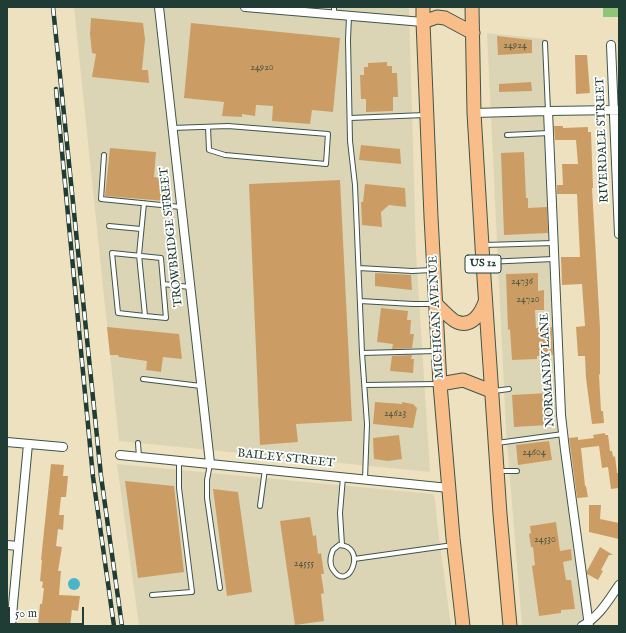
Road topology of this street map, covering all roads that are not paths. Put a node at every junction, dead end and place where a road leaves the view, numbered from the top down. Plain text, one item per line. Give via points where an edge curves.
1 (159, 7) edge
2 (245, 7) edge
3 (423, 7) edge
4 (472, 7) edge
5 (288, 9) edge
6 (316, 10) edge
7 (334, 11) edge
8 (349, 16) junction
9 (423, 22) junction
10 (473, 33) junction
11 (545, 43) dead end
12 (611, 45) dead end
13 (548, 110) junction
14 (616, 110) edge
15 (474, 113) junction
16 (427, 115) junction
17 (350, 118) junction
18 (208, 127) junction
19 (172, 128) junction
20 (549, 133) junction
21 (507, 135) dead end
22 (104, 156) dead end
23 (144, 203) junction
24 (181, 207) junction
25 (109, 226) dead end
26 (141, 229) junction
27 (619, 234) edge
28 (554, 243) junction
29 (482, 245) junction
30 (139, 255) junction
31 (554, 259) junction
32 (483, 262) junction
33 (359, 268) junction
34 (434, 270) junction
35 (163, 284) junction
36 (190, 287) junction
37 (360, 301) junction
38 (485, 302) junction
39 (436, 304) junction
40 (145, 316) junction
41 (438, 351) junction
42 (362, 353) junction
43 (143, 379) dead end
44 (440, 384) junction
45 (365, 385) junction
46 (201, 386) junction
47 (509, 389) dead end
48 (491, 391) junction
49 (563, 434) junction
50 (7, 442) edge
51 (138, 443) dead end
52 (495, 443) junction
53 (28, 444) junction
54 (63, 447) dead end
55 (120, 455) dead end
56 (139, 457) junction
57 (179, 460) junction
58 (210, 463) junction
59 (265, 469) junction
60 (497, 471) junction
61 (517, 471) dead end
62 (344, 477) junction
63 (365, 479) junction
64 (448, 488) junction
65 (260, 506) dead end
66 (7, 545) edge
67 (342, 545) junction
68 (454, 545) junction
69 (18, 546) junction
70 (354, 559) junction
71 (619, 585) edge
72 (220, 588) dead end
73 (152, 595) dead end
74 (586, 625) edge
75 (11, 626) edge
76 (462, 626) edge
77 (510, 626) edge

1 - 19 street, TROWBRIDGE STREET
2 - 5 street
3 - 9 main road, MICHIGAN AVENUE
4 - 10 main road, US 12
5 - 6 street
6 - 7 street
7 - 8 street
8 - 9 street
8 - 17 lane
9 - 10 main road via 437,17 446,18
9 - 16 main road, MICHIGAN AVENUE
10 - 15 main road, US 12
11 - 13 lane
12 - 14 street, RIVERDALE STREET
13 - 14 street
13 - 15 street
13 - 20 street, NORMANDY LANE
14 - 27 street, RIVERDALE STREET
15 - 29 main road, US 12
16 - 17 lane
16 - 34 main road, MICHIGAN AVENUE
17 - 33 lane
18 - 18 lane via 228,126 328,134 326,164 225,155 209,150
18 - 19 lane
19 - 24 street, TROWBRIDGE STREET
20 - 21 lane
20 - 28 street, NORMANDY LANE
22 - 23 lane via 101,199
23 - 24 lane
23 - 26 lane
24 - 36 street, TROWBRIDGE STREET
25 - 26 lane
26 - 30 lane
28 - 29 lane
28 - 31 street, NORMANDY LANE
29 - 32 main road, US 12
30 - 35 lane via 161,258
30 - 40 lane
30 - 40 lane via 112,253 118,313
31 - 32 lane
31 - 49 street, NORMANDY LANE
32 - 38 main road, US 12
33 - 34 lane
33 - 37 lane
34 - 39 main road, MICHIGAN AVENUE
35 - 36 lane
35 - 40 lane via 166,318
36 - 46 street, TROWBRIDGE STREET
37 - 39 lane
37 - 42 lane
38 - 39 main road via 474,320 464,323 457,322
38 - 48 main road, US 12
39 - 41 main road, MICHIGAN AVENUE
41 - 42 lane
41 - 44 main road, MICHIGAN AVENUE
42 - 45 lane
43 - 46 lane
44 - 45 lane
44 - 48 main road via 463,380
44 - 64 main road, MICHIGAN AVENUE
45 - 63 lane
46 - 58 street, TROWBRIDGE STREET
47 - 48 lane
48 - 52 main road, US 12
49 - 52 lane
49 - 74 street, NORMANDY LANE
50 - 53 street
51 - 56 lane
52 - 60 main road, US 12
53 - 54 street
53 - 69 street
55 - 56 street, BAILEY STREET
56 - 57 street, BAILEY STREET
57 - 58 street, BAILEY STREET
57 - 73 lane via 179,488 192,592
58 - 59 street, BAILEY STREET
58 - 72 lane via 207,498
59 - 62 street, BAILEY STREET
59 - 65 lane
60 - 61 lane
60 - 77 main road, US 12
62 - 63 street, BAILEY STREET
62 - 67 lane via 340,512
63 - 64 street, BAILEY STREET
64 - 68 main road, MICHIGAN AVENUE
66 - 69 street
67 - 70 lane via 347,546
67 - 70 lane via 335,547 331,554 331,564 335,572 342,576 349,574 353,569
68 - 70 lane
68 - 76 main road, MICHIGAN AVENUE
69 - 75 street
71 - 74 street via 599,613

